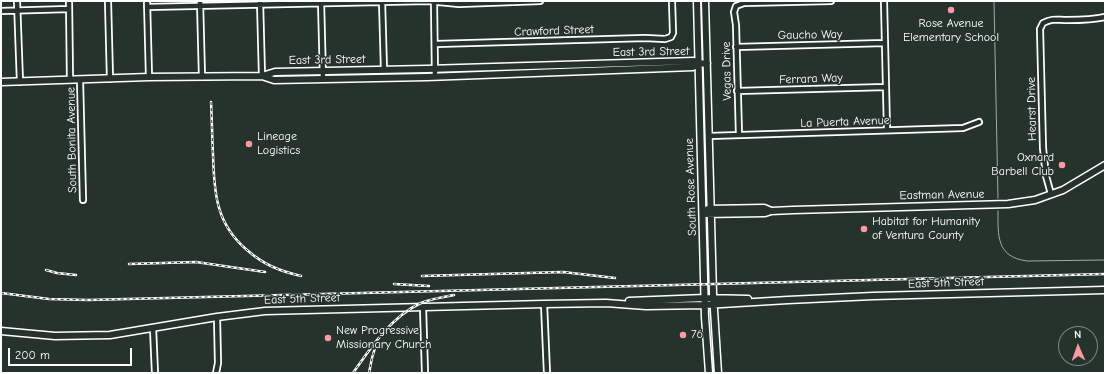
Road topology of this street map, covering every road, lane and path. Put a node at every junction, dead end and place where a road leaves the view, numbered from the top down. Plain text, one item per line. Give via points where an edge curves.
1 (17, 1) edge
2 (68, 1) edge
3 (108, 1) edge
4 (147, 1) edge
5 (434, 1) edge
6 (540, 1) edge
7 (672, 1) edge
8 (697, 1) edge
9 (702, 1) edge
10 (705, 1) edge
11 (831, 1) edge
12 (884, 1) edge
13 (321, 2) edge
14 (382, 2) edge
15 (260, 3) edge
16 (200, 4) edge
17 (147, 7) junction
18 (705, 8) junction
19 (69, 9) junction
20 (1, 11) edge
21 (17, 11) junction
22 (1105, 17) edge
23 (885, 43) junction
24 (436, 44) junction
25 (736, 47) junction
26 (707, 63) junction
27 (698, 64) junction
28 (435, 69) junction
29 (384, 70) junction
30 (323, 71) junction
31 (365, 71) junction
32 (262, 76) junction
33 (435, 76) junction
34 (202, 77) junction
35 (149, 78) junction
36 (366, 78) junction
37 (110, 79) junction
38 (323, 79) junction
39 (70, 80) junction
40 (80, 80) junction
41 (1, 82) edge
42 (20, 82) junction
43 (886, 87) junction
44 (737, 91) junction
45 (979, 122) dead end
46 (887, 130) junction
47 (738, 135) junction
48 (710, 136) junction
49 (1105, 165) edge
50 (1051, 194) junction
51 (83, 200) dead end
52 (703, 212) junction
53 (711, 212) junction
54 (1105, 290) edge
55 (705, 302) junction
56 (714, 302) junction
57 (544, 304) junction
58 (423, 307) junction
59 (217, 317) junction
60 (153, 328) junction
61 (1, 331) edge
62 (155, 373) edge
63 (216, 373) edge
64 (425, 373) edge
65 (547, 373) edge
66 (709, 373) edge
67 (718, 373) edge

1 - 21 street
2 - 19 street, South Bonita Avenue
3 - 37 street
4 - 17 street
5 - 6 street via 459,4
5 - 14 street
5 - 24 street
7 - 24 street, Crawford Street via 674,29 672,36 665,39
8 - 27 main road, South Rose Avenue
9 - 18 main road
10 - 18 main road, South Rose Avenue
11 - 25 street, Vegas Drive via 744,3 736,6
12 - 23 street
13 - 14 street
13 - 15 street
13 - 30 street
14 - 29 street
15 - 16 street
15 - 32 street
16 - 17 street
16 - 34 street
17 - 35 street
18 - 26 main road, South Rose Avenue
19 - 21 street
19 - 39 street, South Bonita Avenue
20 - 21 street
21 - 42 street
22 - 50 street, Hearst Drive via 1098,20 1052,19 1043,23 1039,34 1042,148
23 - 25 street, Gaucho Way
23 - 43 street
24 - 28 street
25 - 44 street, Vegas Drive
26 - 27 main road
26 - 48 main road, South Rose Avenue
27 - 28 main road, East 3rd Street via 694,61
27 - 33 main road, East 3rd Street via 693,68
27 - 52 main road, South Rose Avenue
28 - 29 main road, East 3rd Street
28 - 33 street
29 - 31 main road, East 3rd Street
30 - 31 main road, East 3rd Street
30 - 32 main road, East 3rd Street via 274,72
30 - 38 street
31 - 36 street
32 - 34 main road, East 3rd Street
32 - 38 main road, East 3rd Street via 274,80
33 - 36 main road, East 3rd Street
34 - 35 main road, East 3rd Street
35 - 37 main road, East 3rd Street
36 - 38 main road, East 3rd Street
37 - 40 main road, East 3rd Street
39 - 40 main road, East 3rd Street
39 - 42 main road, East 3rd Street
40 - 51 street, South Bonita Avenue
41 - 42 main road, East 3rd Street
43 - 44 street, Ferrara Way
43 - 46 street
44 - 47 street, Vegas Drive
45 - 46 street, La Puerta Avenue via 963,128
46 - 47 street, La Puerta Avenue
47 - 48 street, La Puerta Avenue
48 - 53 main road, South Rose Avenue
49 - 50 main road, Eastman Avenue via 1073,185
50 - 53 main road, Eastman Avenue via 1035,200 1008,204 771,211 764,208
52 - 53 main road, Eastman Avenue
52 - 55 main road, South Rose Avenue
53 - 56 main road, South Rose Avenue
54 - 56 main road, East 5th Street
55 - 56 main road, East 5th Street
55 - 57 main road, East 5th Street via 646,306
55 - 66 main road, South Rose Avenue
56 - 67 main road, South Rose Avenue
57 - 58 main road, East 5th Street
57 - 65 street
58 - 59 main road, East 5th Street via 265,311
58 - 64 street
59 - 60 main road, East 5th Street
59 - 63 street
60 - 61 main road, East 5th Street via 80,337
60 - 62 street

